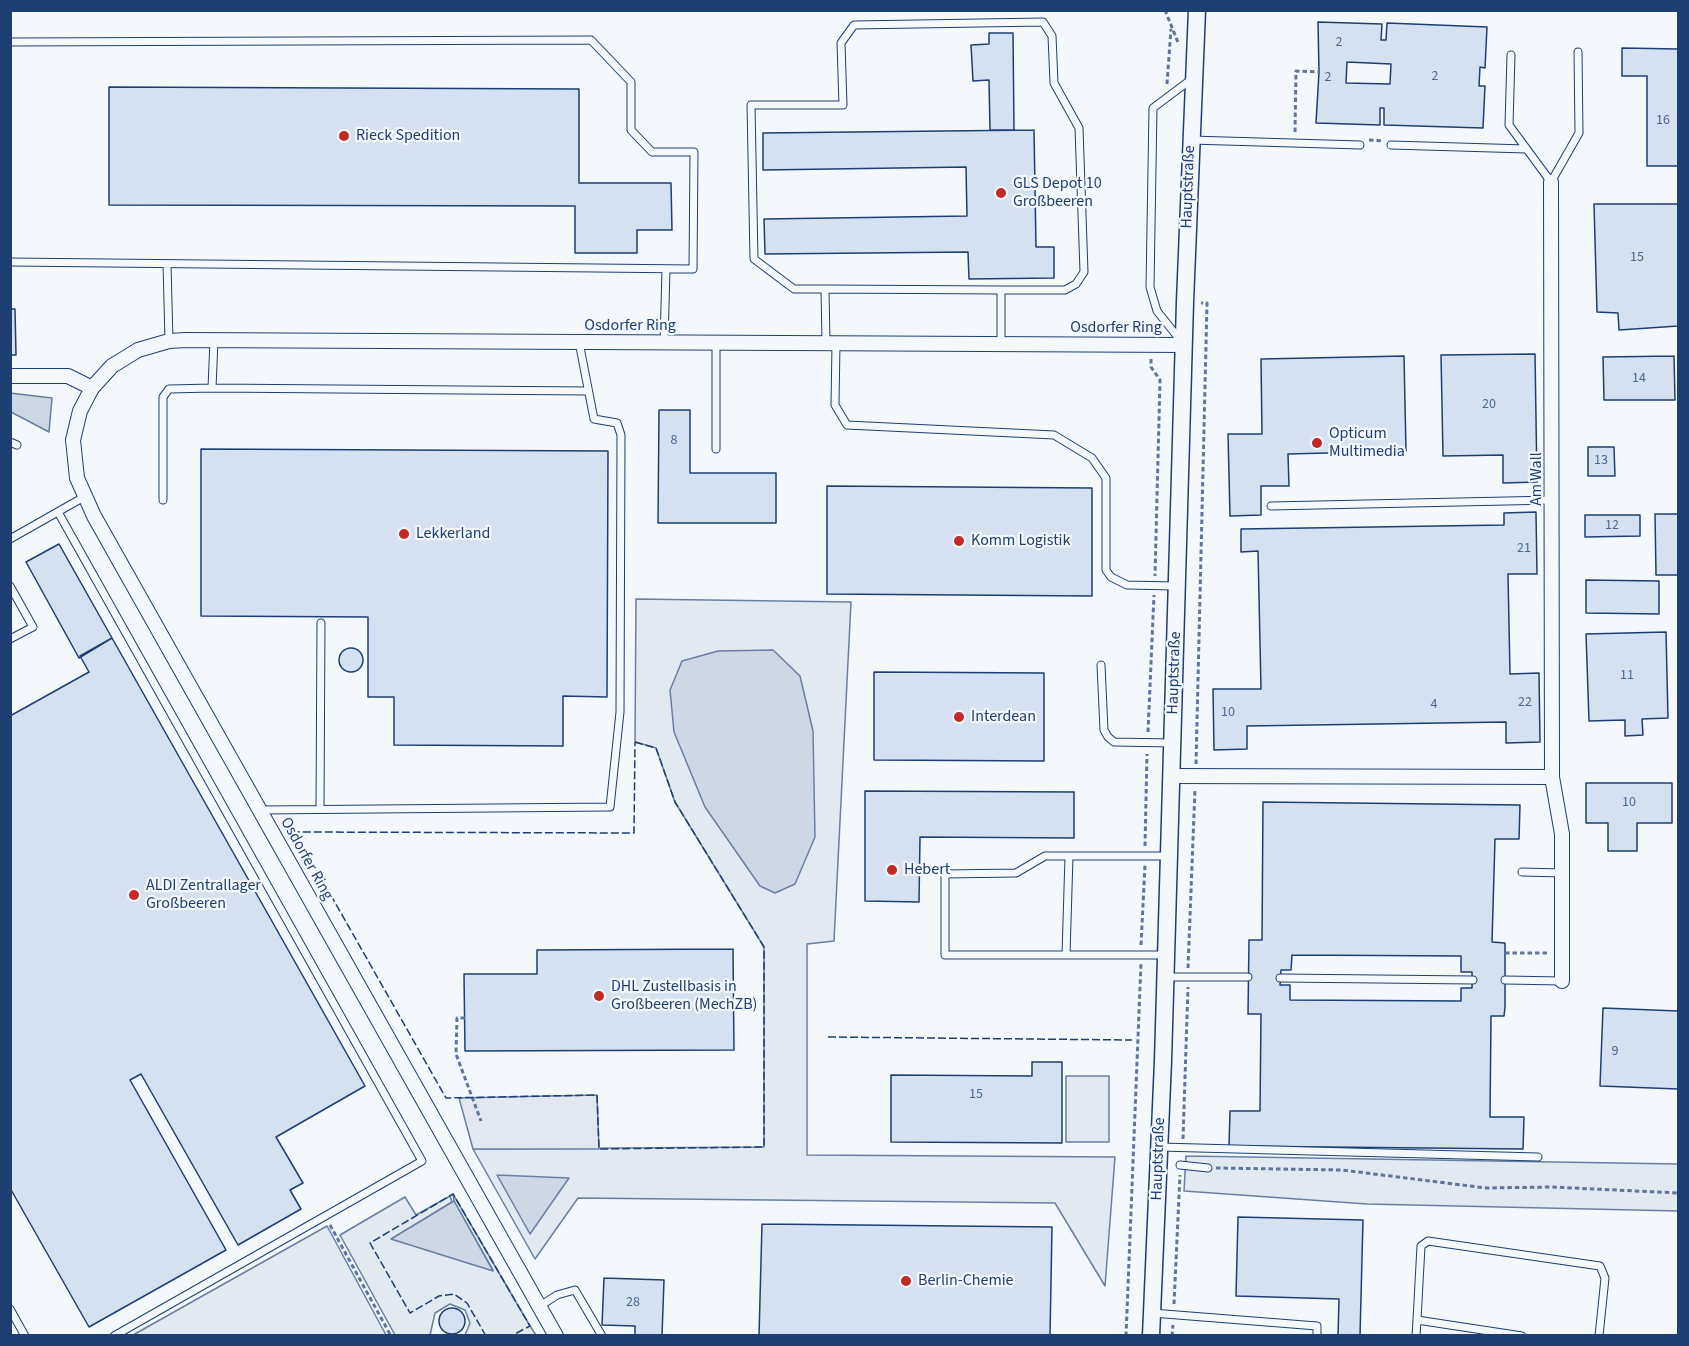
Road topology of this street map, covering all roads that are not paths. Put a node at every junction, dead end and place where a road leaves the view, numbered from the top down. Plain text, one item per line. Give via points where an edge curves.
1 (1197, 10) edge
2 (10, 42) edge
3 (1578, 52) dead end
4 (1511, 55) dead end
5 (1193, 78) junction
6 (1191, 140) junction
7 (1360, 145) road end
8 (1391, 145) road end
9 (1526, 149) junction
10 (1551, 182) junction
11 (10, 262) edge
12 (167, 264) junction
13 (666, 269) junction
14 (825, 289) junction
15 (1001, 290) junction
16 (214, 340) junction
17 (169, 341) junction
18 (579, 342) junction
19 (664, 343) junction
20 (716, 343) junction
21 (831, 343) junction
22 (1001, 344) junction
23 (1184, 345) junction
24 (10, 376) edge
25 (92, 388) junction
26 (212, 388) junction
27 (588, 391) junction
28 (716, 449) dead end
29 (84, 497) junction
30 (163, 500) dead end
31 (1553, 500) junction
32 (1271, 506) dead end
33 (58, 512) junction
34 (10, 540) edge
35 (10, 586) edge
36 (1178, 586) junction
37 (321, 623) dead end
38 (10, 639) edge
39 (1101, 665) dead end
40 (1172, 743) junction
41 (1171, 776) junction
42 (1552, 777) junction
43 (320, 808) junction
44 (260, 810) junction
45 (1069, 856) junction
46 (1168, 856) junction
47 (1522, 872) dead end
48 (1562, 873) junction
49 (1066, 955) junction
50 (1166, 955) junction
51 (1165, 976) junction
52 (1248, 977) dead end
53 (1280, 978) dead end
54 (1473, 980) dead end
55 (1505, 980) dead end
56 (1562, 981) joint
57 (1160, 1147) junction
58 (1538, 1157) dead end
59 (1180, 1165) road end
60 (1208, 1168) road end
61 (540, 1306) junction
62 (10, 1309) edge
63 (1152, 1313) junction
64 (1417, 1320) junction
65 (25, 1335) edge
66 (114, 1335) edge
67 (556, 1335) edge
68 (602, 1335) edge
69 (1151, 1335) edge
70 (1317, 1335) edge
71 (1416, 1335) edge
72 (1522, 1335) edge
73 (1599, 1335) edge

1 - 5 street, Hauptstraße
2 - 13 lane via 591,40 631,82 631,130 652,152 694,152 693,269
3 - 10 lane via 1579,134
4 - 9 lane via 1509,125
5 - 6 street, Hauptstraße
5 - 23 lane via 1153,108 1150,287 1157,311
6 - 7 lane
6 - 23 street, Hauptstraße
8 - 9 lane
9 - 10 lane
10 - 31 street, Am Wall
11 - 12 lane
12 - 13 lane
12 - 17 lane
13 - 19 lane
14 - 15 lane
14 - 15 lane via 794,289 753,259 751,105 843,105 842,43 854,25 1043,22 1052,36 1054,83 1079,128 1084,272 1076,285 1065,290
14 - 21 lane
15 - 22 lane
16 - 17 street, Osdorfer Ring
16 - 18 street, Osdorfer Ring
16 - 26 lane
17 - 25 street, Osdorfer Ring via 124,357
18 - 19 street, Osdorfer Ring
18 - 27 lane
19 - 20 street, Osdorfer Ring
20 - 21 street, Osdorfer Ring
20 - 28 lane
21 - 22 street, Osdorfer Ring
21 - 36 lane via 835,405 847,425 1054,435 1092,458 1106,478 1106,570 1110,577 1127,585
22 - 23 street, Osdorfer Ring
23 - 36 street, Hauptstraße
24 - 25 street via 68,376
25 - 29 street, Osdorfer Ring via 80,411 73,440 77,478
26 - 27 lane
26 - 30 lane via 169,389 163,397
27 - 43 lane via 594,419 616,423 621,435 620,712 610,807
29 - 33 lane
29 - 44 street, Osdorfer Ring
31 - 32 lane
31 - 42 street, Am Wall
33 - 34 lane
33 - 66 lane via 422,1161
35 - 38 lane via 33,627
36 - 40 street, Hauptstraße
37 - 43 lane
39 - 40 lane via 1104,730 1108,737 1113,742
40 - 41 street, Hauptstraße
41 - 42 street
41 - 46 street, Hauptstraße
42 - 48 street, Am Wall via 1562,834
43 - 44 lane
44 - 61 street, Osdorfer Ring
45 - 46 lane
45 - 49 lane
45 - 49 lane via 1045,856 1016,873 945,874 945,955
46 - 50 street, Hauptstraße
47 - 48 lane
48 - 56 street, Am Wall
49 - 50 lane
50 - 51 street, Hauptstraße
51 - 52 lane
51 - 57 street, Hauptstraße
53 - 54 lane
55 - 56 lane
57 - 58 lane
57 - 63 street, Hauptstraße
59 - 60 lane
61 - 67 street, Osdorfer Ring
61 - 68 lane via 575,1290
62 - 65 lane
63 - 69 street, Hauptstraße
63 - 70 lane via 1317,1326
64 - 71 lane
64 - 72 lane
64 - 73 lane via 1421,1246 1428,1241 1600,1266 1605,1278

